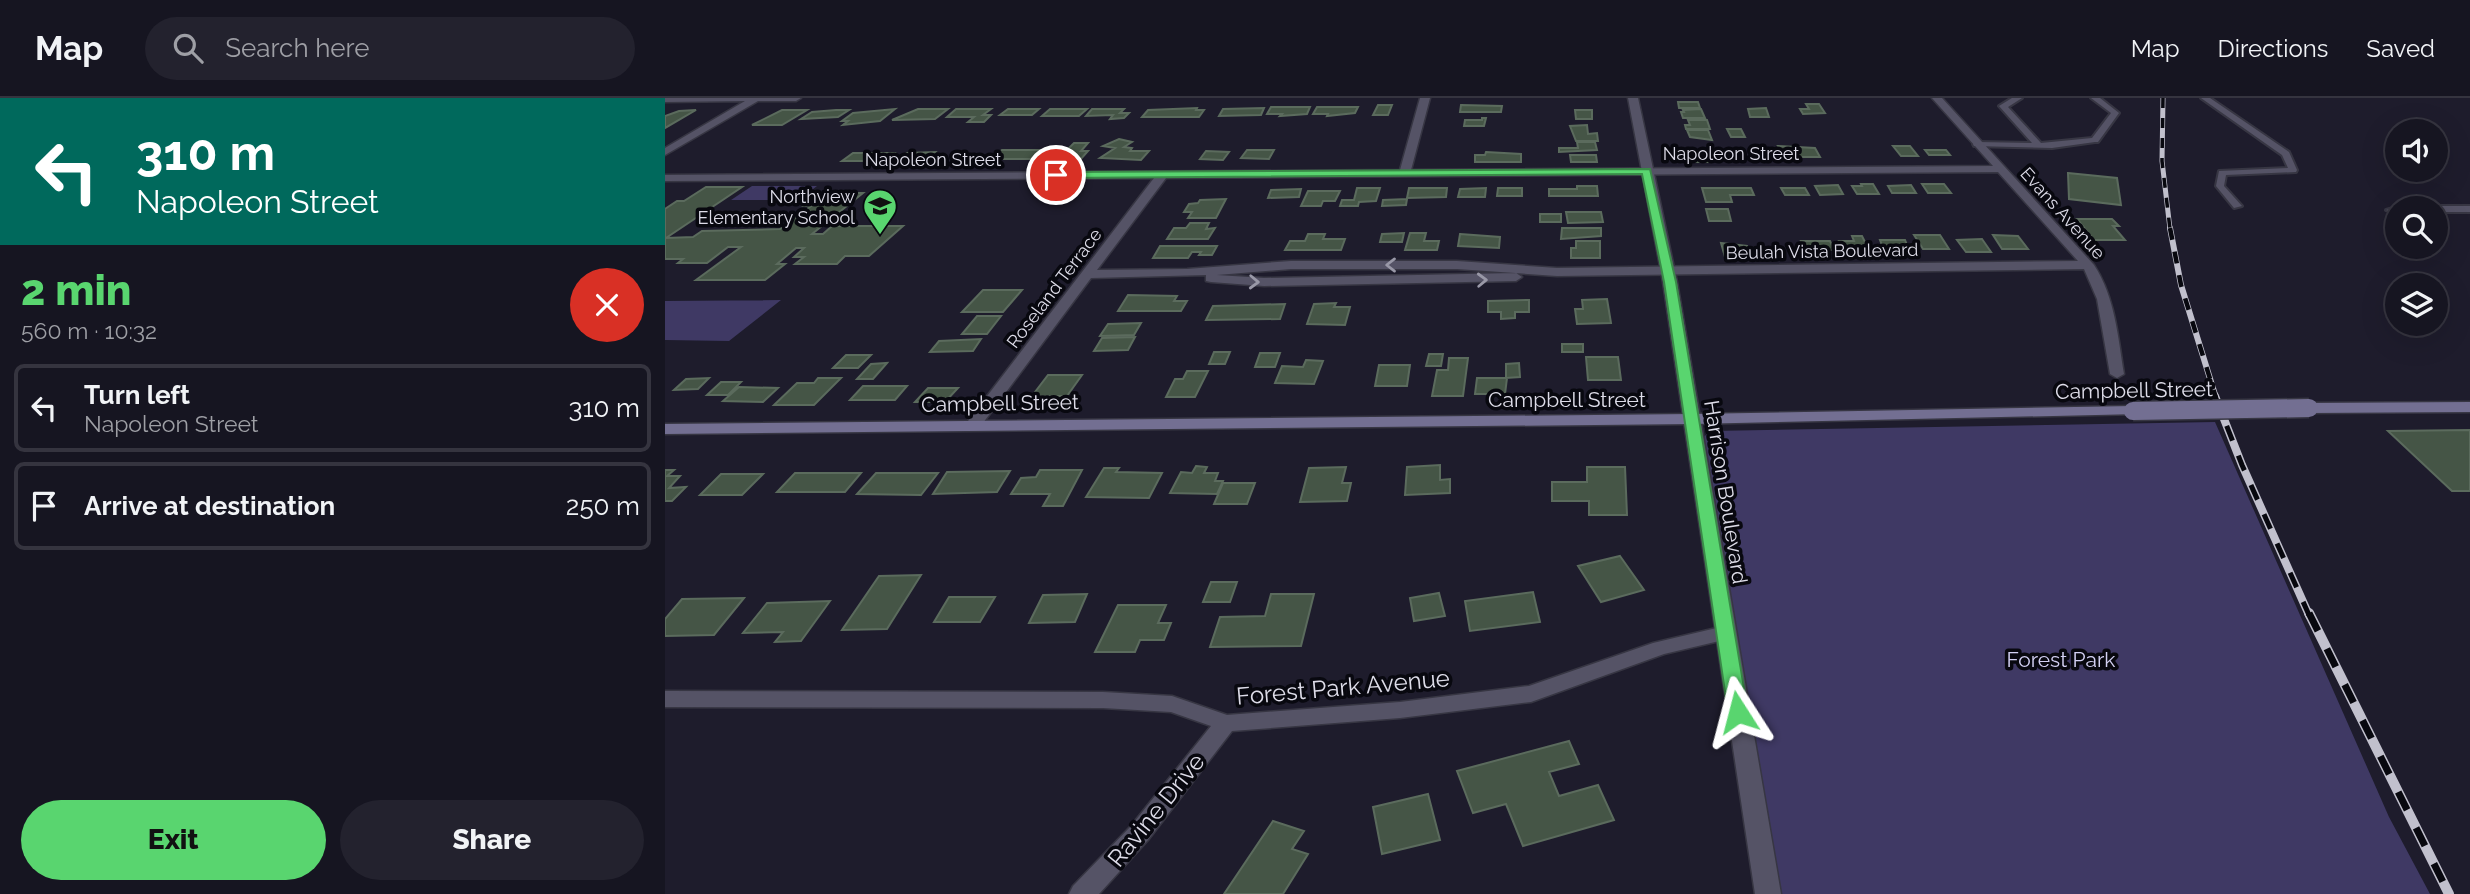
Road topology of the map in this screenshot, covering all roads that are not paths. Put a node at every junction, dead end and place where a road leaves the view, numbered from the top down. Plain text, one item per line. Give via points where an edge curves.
1 (756, 98) edge
2 (796, 98) edge
3 (1425, 98) edge
4 (1633, 98) edge
5 (1937, 98) edge
6 (2018, 98) edge
7 (2095, 98) edge
8 (2205, 98) edge
9 (665, 99) edge
10 (1977, 144) junction
11 (2038, 145) junction
12 (665, 152) edge
13 (1999, 169) junction
14 (1405, 172) junction
15 (1646, 172) junction
16 (1163, 174) junction
17 (665, 178) edge
18 (2237, 206) dead end
19 (2448, 209) edge
20 (2470, 209) edge
21 (2088, 265) junction
22 (1667, 272) junction
23 (1090, 274) junction
24 (2117, 374) dead end
25 (2470, 407) edge
26 (1692, 419) junction
27 (974, 424) junction
28 (665, 429) edge
29 (1725, 633) junction
30 (665, 699) edge
31 (1226, 723) junction
32 (1082, 894) edge
33 (1768, 894) edge

1 - 2 street
1 - 9 street
1 - 12 street
3 - 14 street
4 - 15 street, Harrison Boulevard
5 - 10 street, Evans Avenue
6 - 11 lane via 2003,106
7 - 11 lane via 2115,113 2095,140
8 - 18 lane via 2285,154 2293,170 2222,173 2220,186
10 - 11 lane
10 - 13 street, Evans Avenue
13 - 15 street, Napoleon Street
13 - 21 street, Evans Avenue
14 - 15 street, Napoleon Street
14 - 16 street, Napoleon Street
15 - 22 street, Harrison Boulevard
16 - 17 street, Napoleon Street
16 - 23 street, Roseland Terrace
19 - 20 lane
21 - 22 street, Beulah Vista Boulevard
21 - 24 street, Evans Avenue via 2104,299
22 - 23 street, Beulah Vista Boulevard via 1264,282 1187,273
22 - 26 street, Harrison Boulevard
23 - 27 street, Roseland Terrace
25 - 26 main road, Campbell Street, bridge
26 - 27 main road, Campbell Street
26 - 29 street, Harrison Boulevard
27 - 28 main road, Campbell Street
29 - 31 street, Forest Park Avenue via 1660,648 1531,694 1400,710
29 - 33 street, Harrison Boulevard
30 - 31 street, Forest Park Avenue via 1103,700 1172,704
31 - 32 street, Ravine Drive via 1155,815

